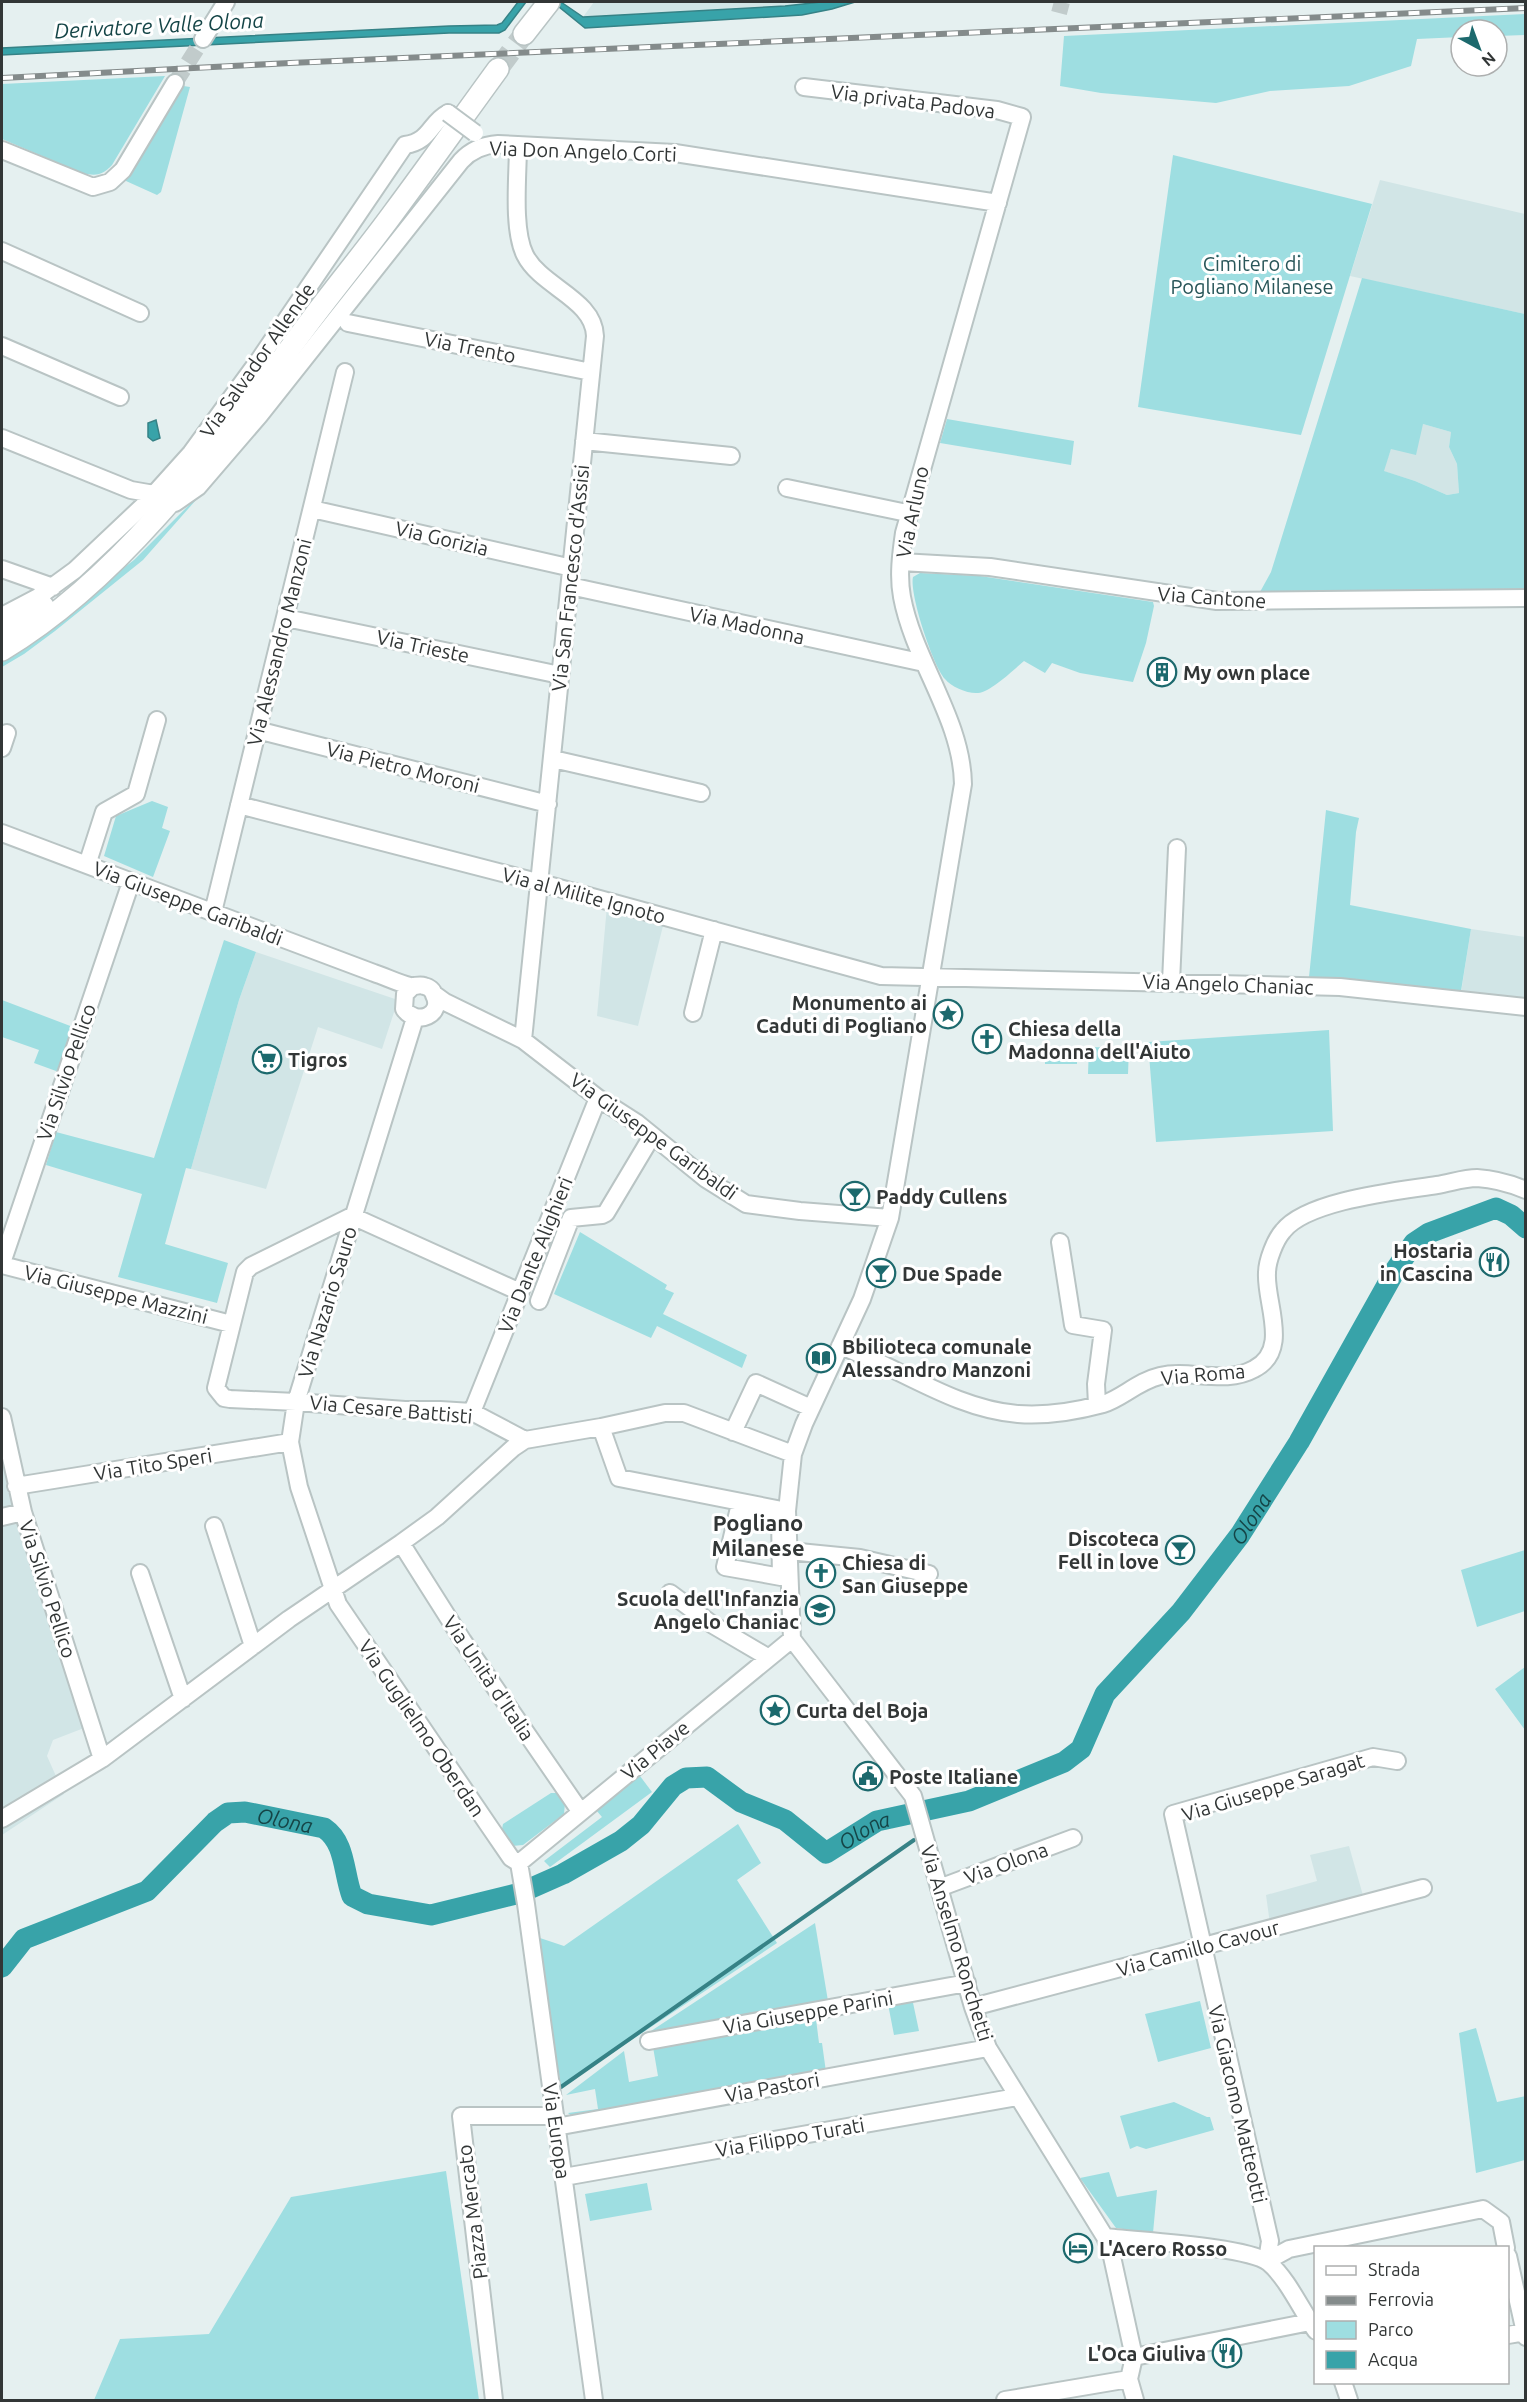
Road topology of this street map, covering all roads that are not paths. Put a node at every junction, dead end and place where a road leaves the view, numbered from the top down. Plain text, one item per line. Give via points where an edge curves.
1 (226, 2) edge
2 (549, 2) edge
3 (524, 34) tunnel mouth
4 (202, 39) tunnel mouth
5 (498, 69) tunnel mouth
6 (175, 83) tunnel mouth
7 (804, 87) dead end
8 (1022, 117) joint
9 (479, 140) junction
10 (518, 145) junction
11 (2, 150) edge
12 (998, 203) junction
13 (2, 251) edge
14 (140, 313) dead end
15 (348, 323) dead end
16 (2, 345) edge
17 (345, 372) dead end
18 (591, 372) junction
19 (120, 397) dead end
20 (2, 438) edge
21 (584, 441) junction
22 (731, 456) dead end
23 (787, 488) dead end
24 (131, 490) junction
25 (154, 494) junction
26 (312, 509) junction
27 (908, 513) junction
28 (147, 518) junction
29 (901, 562) junction
30 (572, 568) junction
31 (2, 569) edge
32 (570, 586) junction
33 (52, 587) junction
34 (1526, 598) edge
35 (2, 616) edge
36 (286, 618) junction
37 (2, 630) edge
38 (2, 650) edge
39 (924, 663) junction
40 (560, 675) junction
41 (157, 720) dead end
42 (257, 730) junction
43 (553, 759) junction
44 (702, 793) dead end
45 (548, 804) junction
46 (239, 805) junction
47 (2, 833) edge
48 (1177, 848) dead end
49 (87, 865) junction
50 (131, 882) junction
51 (541, 883) junction
52 (213, 912) junction
53 (714, 930) junction
54 (930, 979) junction
55 (1171, 982) junction
56 (408, 992) junction
57 (434, 994) junction
58 (1526, 1007) edge
59 (469, 1012) junction
60 (693, 1013) dead end
61 (420, 1018) junction
62 (523, 1040) junction
63 (598, 1098) junction
64 (652, 1136) junction
65 (1526, 1190) edge
66 (352, 1216) junction
67 (890, 1218) junction
68 (1060, 1242) dead end
69 (2, 1264) edge
70 (520, 1292) junction
71 (539, 1301) dead end
72 (231, 1324) junction
73 (840, 1346) junction
74 (296, 1402) junction
75 (1096, 1406) junction
76 (811, 1408) junction
77 (472, 1412) junction
78 (2, 1416) edge
79 (601, 1427) junction
80 (733, 1432) junction
81 (525, 1440) junction
82 (290, 1442) junction
83 (793, 1455) junction
84 (16, 1486) junction
85 (23, 1512) junction
86 (784, 1514) junction
87 (2, 1516) edge
88 (214, 1526) dead end
89 (401, 1543) junction
90 (789, 1551) junction
91 (140, 1573) dead end
92 (929, 1574) dead end
93 (333, 1588) junction
94 (670, 1593) dead end
95 (792, 1639) junction
96 (253, 1646) junction
97 (769, 1658) junction
98 (183, 1699) junction
99 (102, 1759) junction
100 (1397, 1761) dead end
101 (580, 1811) junction
102 (2, 1819) edge
103 (1073, 1838) dead end
104 (519, 1863) junction
105 (939, 1888) junction
106 (1422, 1888) dead end
107 (1202, 1947) junction
108 (967, 1983) junction
109 (974, 2007) junction
110 (649, 2041) dead end
111 (987, 2048) junction
112 (1017, 2097) junction
113 (556, 2122) junction
114 (564, 2177) junction
115 (1105, 2237) junction
116 (1506, 2246) edge
117 (1268, 2261) junction
118 (1509, 2262) edge
119 (1313, 2327) edge
120 (1520, 2334) edge
121 (1134, 2357) junction
122 (1129, 2379) junction
123 (1344, 2384) edge
124 (494, 2400) edge
125 (594, 2400) edge
126 (1005, 2400) edge
127 (1134, 2400) edge
128 (1349, 2400) edge

1 - 4 street
2 - 3 main road
5 - 28 main road via 256,394
6 - 11 street via 123,170 110,182 93,187
7 - 8 street, Via privata Padova via 997,110
8 - 12 street, Via Arluno
9 - 10 street, Via Don Angelo Corti
9 - 25 street, Via Salvador Allende, bridge via 448,112 423,139 405,146 233,396 191,453
9 - 28 street, Via Don Angelo Corti via 198,487
10 - 12 street, Via Don Angelo Corti via 675,153
10 - 18 street, Via San Francesco d'Assisi via 522,248 537,272 591,318 595,336
12 - 27 street, Via Arluno
13 - 14 street
15 - 18 street, Via Trento
16 - 19 street
17 - 26 street, Via Alessandro Manzoni
18 - 21 street, Via San Francesco d'Assisi
20 - 24 street
21 - 22 street
21 - 30 street, Via San Francesco d'Assisi
23 - 27 street
24 - 25 street
24 - 28 street
25 - 28 street, Via Salvador Allende
26 - 30 street, Via Gorizia
26 - 36 street, Via Alessandro Manzoni
27 - 29 street, Via Arluno
28 - 33 street, Via Salvador Allende
28 - 37 main road via 35,612
28 - 38 main road via 117,558 44,622
29 - 34 street, Via Cantone via 990,567 1216,601
29 - 39 street, Via Arluno via 902,596
30 - 32 street, Via San Francesco d'Assisi
31 - 33 street
32 - 39 street, Via Madonna
32 - 40 street, Via San Francesco d'Assisi
33 - 35 street, Via Salvador Allende
36 - 40 street, Via Trieste
36 - 42 street, Via Alessandro Manzoni
39 - 54 street, Via Arluno via 963,771
40 - 43 street, Via San Francesco d'Assisi
41 - 49 street via 136,794 104,812
42 - 45 street, Via Pietro Moroni
42 - 46 street, Via Alessandro Manzoni
43 - 44 street
43 - 45 street, Via San Francesco d'Assisi
45 - 51 street, Via San Francesco d'Assisi
46 - 51 street, Via al Milite Ignoto
46 - 52 street, Via Alessandro Manzoni
47 - 49 street, Via Giuseppe Garibaldi
48 - 55 street
49 - 50 street, Via Giuseppe Garibaldi
50 - 52 street, Via Giuseppe Garibaldi
50 - 69 street, Via Silvio Pellico
51 - 53 street, Via al Milite Ignoto
51 - 62 street, Via San Francesco d'Assisi
52 - 56 street, Via Giuseppe Garibaldi via 374,973
53 - 54 street, Via al Milite Ignoto via 881,976
53 - 60 street
54 - 55 street, Via Angelo Chaniac
54 - 67 street, Via Arluno
55 - 58 street, Via Angelo Chaniac via 1340,987
56 - 57 street, Via Giuseppe Garibaldi via 424,986
56 - 61 street via 404,1009
57 - 59 street, Via Giuseppe Garibaldi
57 - 61 street via 436,1003
59 - 61 street, Via Giuseppe Garibaldi via 444,1010
59 - 62 street, Via Giuseppe Garibaldi
61 - 66 street, Via Nazario Sauro
62 - 63 street, Via Giuseppe Garibaldi
63 - 64 street, Via Giuseppe Garibaldi
63 - 70 street, Via Dante Alighieri
64 - 67 street, Via Giuseppe Garibaldi via 706,1179 746,1204
64 - 71 street via 606,1212 571,1218
65 - 75 street, Via Roma via 1503,1181 1475,1178 1350,1200 1298,1218 1283,1231 1267,1273 1274,1327 1268,1357 1254,1370 1237,1374 1159,1376
66 - 70 street
66 - 72 street, Via Giuseppe Mazzini via 248,1269
66 - 74 street, Via Nazario Sauro
67 - 73 street, Via Arluno via 862,1299
68 - 75 street via 1073,1325 1103,1330
69 - 72 street, Via Giuseppe Mazzini
70 - 77 street, Via Dante Alighieri
72 - 74 street, Via Giuseppe Mazzini via 217,1382 219,1394 230,1399
73 - 75 street, Via Roma via 984,1407 1018,1414
73 - 76 street, Via Arluno
74 - 77 street, Via Cesare Battisti
74 - 82 street, Via Nazario Sauro
76 - 80 street via 756,1383
76 - 83 street, Via Arluno
77 - 81 street, Via Cesare Battisti
78 - 84 street, Via Silvio Pellico
79 - 80 street via 665,1413 684,1413
79 - 81 street
79 - 86 street via 619,1478
80 - 83 street
81 - 89 street via 437,1517
82 - 84 street, Via Tito Speri
82 - 93 street, Via Nazario Sauro via 299,1487
83 - 86 street, Via Arluno
84 - 85 street, Via Silvio Pellico
85 - 87 street
85 - 99 street, Via Silvio Pellico
86 - 86 street via 738,1512 725,1567 781,1577
86 - 90 street
88 - 96 street
89 - 93 street
89 - 101 street, Via Unità d'Italia
90 - 92 street via 860,1558
90 - 95 street
91 - 98 street
93 - 96 street
93 - 104 street, Via Guglielmo Oberdan via 338,1604 363,1642 511,1858
94 - 97 street via 713,1625
95 - 97 street, Via Piave
95 - 105 street, Via Anselmo Ronchetti via 913,1796
96 - 98 street
97 - 101 street, Via Piave
98 - 99 street
99 - 102 street
100 - 107 street, Via Giuseppe Saragat via 1374,1757 1173,1815
101 - 104 street, Via Piave
103 - 105 street, Via Olona
104 - 113 street, Via Europa
105 - 108 street, Via Anselmo Ronchetti
106 - 107 street, Via Camillo Cavour
107 - 109 street, Via Camillo Cavour
107 - 117 street, Via Giacomo Matteotti via 1270,2241
108 - 109 street, Via Anselmo Ronchetti
108 - 110 street, Via Giuseppe Parini
109 - 111 street, Via Anselmo Ronchetti
111 - 112 street, Via Anselmo Ronchetti
111 - 113 street, Via Pastori
112 - 114 street, Via Filippo Turati
112 - 115 street, Via Anselmo Ronchetti
113 - 114 street, Via Europa
113 - 124 street, Piazza Mercato via 461,2116
114 - 125 street, Via Europa
115 - 117 street via 1242,2251
115 - 121 street, Via Anselmo Ronchetti
116 - 117 street via 1501,2222 1483,2209 1289,2249
117 - 119 street
118 - 120 street
119 - 121 street
121 - 122 street, Via Anselmo Ronchetti
122 - 126 street
122 - 127 street
123 - 128 street

